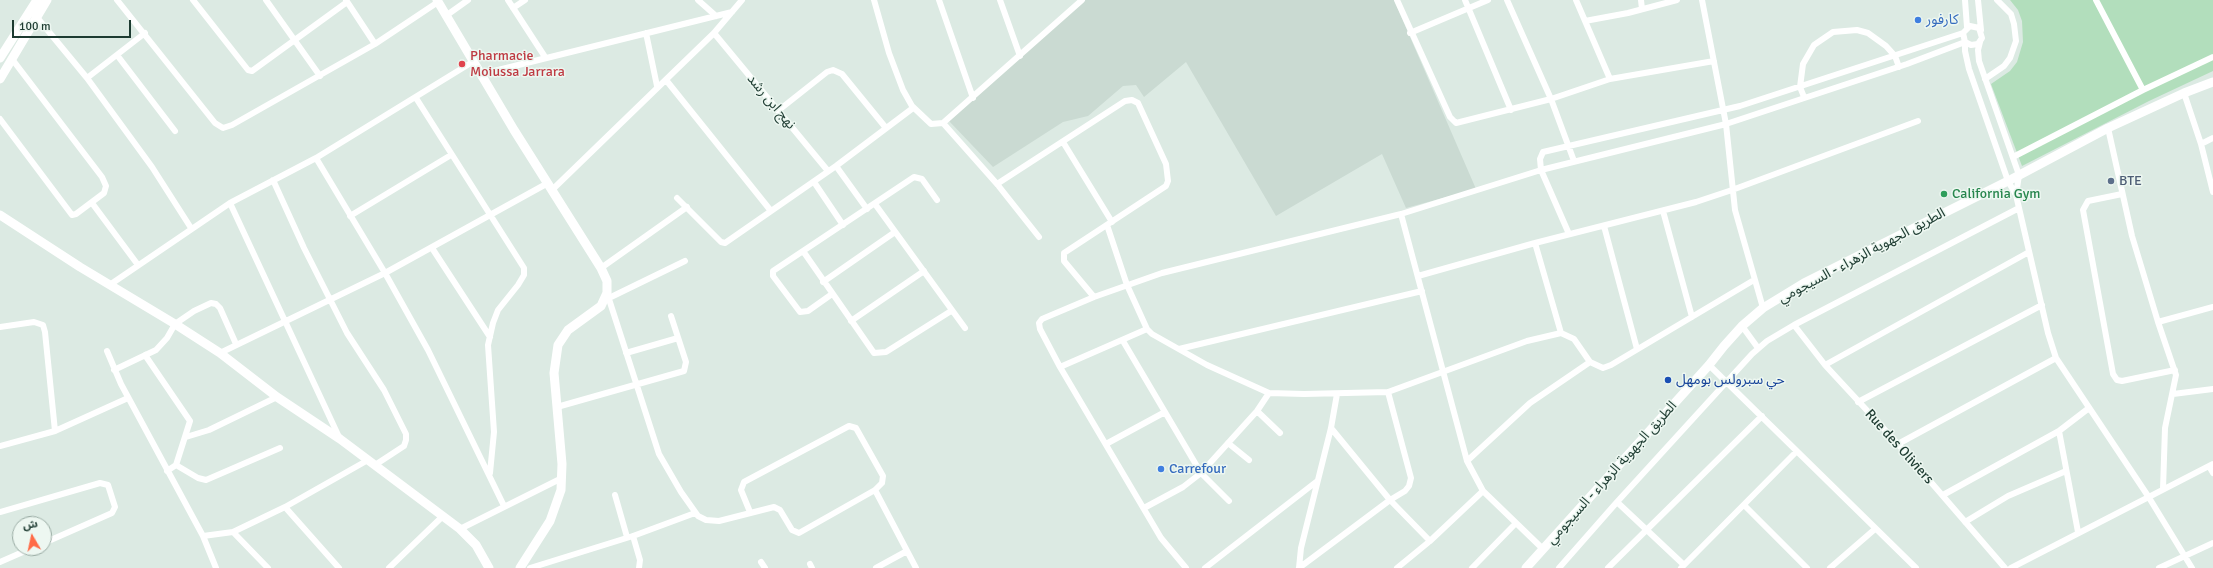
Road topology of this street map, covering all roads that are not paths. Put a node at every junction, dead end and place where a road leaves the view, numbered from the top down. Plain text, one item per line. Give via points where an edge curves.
1 (37, 0) edge
2 (47, 0) edge
3 (117, 0) edge
4 (193, 0) edge
5 (266, 0) edge
6 (468, 0) edge
7 (508, 0) edge
8 (525, 0) edge
9 (698, 0) edge
10 (742, 0) edge
11 (874, 0) edge
12 (939, 0) edge
13 (1000, 0) edge
14 (1082, 0) edge
15 (1397, 0) edge
16 (1464, 0) edge
17 (1488, 0) edge
18 (1507, 0) edge
19 (1576, 0) edge
20 (1641, 0) edge
21 (1677, 0) edge
22 (1702, 0) edge
23 (1965, 0) edge
24 (1978, 0) edge
25 (1997, 0) edge
26 (2096, 0) edge
27 (347, 1) edge
28 (438, 1) edge
29 (513, 8) junction
30 (1468, 9) junction
31 (1642, 9) junction
32 (732, 12) junction
33 (34, 13) junction
34 (447, 15) junction
35 (716, 16) junction
36 (1585, 20) junction
37 (1967, 27) junction
38 (1981, 30) junction
39 (145, 33) junction
40 (646, 33) junction
41 (714, 33) junction
42 (1410, 33) junction
43 (1963, 33) junction
44 (295, 40) junction
45 (1965, 42) junction
46 (1980, 42) junction
47 (375, 44) junction
48 (117, 55) junction
49 (1020, 56) junction
50 (1895, 56) junction
51 (545, 57) junction
52 (0, 58) edge
53 (12, 58) junction
54 (2213, 58) edge
55 (474, 61) junction
56 (1714, 61) junction
57 (1899, 67) junction
58 (482, 74) junction
59 (320, 76) junction
60 (88, 78) junction
61 (0, 79) edge
62 (1610, 79) junction
63 (1985, 79) junction
64 (666, 80) junction
65 (2213, 82) edge
66 (657, 86) junction
67 (1800, 87) junction
68 (2143, 90) junction
69 (2184, 93) junction
70 (416, 98) junction
71 (973, 98) junction
72 (1804, 98) junction
73 (1551, 99) junction
74 (913, 108) junction
75 (780, 110) junction
76 (1511, 110) junction
77 (1723, 110) junction
78 (0, 119) edge
79 (1918, 121) dead end
80 (943, 124) junction
81 (1726, 124) junction
82 (886, 128) junction
83 (2108, 128) junction
84 (175, 131) dead end
85 (2213, 138) edge
86 (1063, 142) junction
87 (2201, 144) junction
88 (1569, 145) junction
89 (451, 155) junction
90 (2013, 157) junction
91 (316, 158) junction
92 (1574, 161) junction
93 (836, 166) junction
94 (1541, 170) junction
95 (828, 171) junction
96 (2019, 175) junction
97 (274, 180) junction
98 (2008, 181) junction
99 (814, 182) junction
100 (997, 184) junction
101 (2212, 184) edge
102 (550, 186) junction
103 (1732, 190) junction
104 (2213, 192) edge
105 (2122, 194) junction
106 (2016, 195) junction
107 (678, 198) dead end
108 (937, 200) dead end
109 (92, 203) junction
110 (230, 204) junction
111 (875, 204) junction
112 (687, 207) junction
113 (2019, 208) junction
114 (867, 209) junction
115 (771, 211) junction
116 (1663, 211) junction
117 (1401, 214) junction
118 (490, 215) junction
119 (0, 216) edge
120 (350, 216) junction
121 (1109, 223) junction
122 (842, 225) junction
123 (1604, 226) junction
124 (191, 228) junction
125 (895, 232) junction
126 (1569, 234) junction
127 (1039, 237) dead end
128 (1535, 243) junction
129 (432, 248) junction
130 (803, 251) junction
131 (2029, 252) junction
132 (685, 261) dead end
133 (138, 265) junction
134 (601, 268) junction
135 (385, 272) junction
136 (924, 272) junction
137 (1418, 276) junction
138 (1754, 280) junction
139 (824, 282) junction
140 (111, 284) junction
141 (1127, 285) junction
142 (1422, 291) junction
143 (832, 294) junction
144 (608, 295) junction
145 (1094, 296) junction
146 (330, 299) junction
147 (2042, 305) junction
148 (2213, 307) edge
149 (1763, 308) junction
150 (951, 311) junction
151 (671, 316) dead end
152 (1692, 316) junction
153 (285, 321) junction
154 (851, 321) junction
155 (2158, 322) junction
156 (175, 324) junction
157 (1794, 325) junction
158 (1742, 326) junction
159 (0, 328) edge
160 (965, 328) dead end
161 (1147, 329) junction
162 (1561, 333) junction
163 (490, 337) junction
164 (678, 338) junction
165 (1123, 341) junction
166 (236, 344) junction
167 (1758, 348) junction
168 (1179, 349) junction
169 (1637, 349) junction
170 (107, 351) dead end
171 (626, 353) junction
172 (220, 354) junction
173 (145, 355) junction
174 (2056, 358) junction
175 (1590, 362) junction
176 (1709, 365) junction
177 (1825, 365) junction
178 (1060, 367) junction
179 (114, 370) junction
180 (2175, 370) junction
181 (1444, 373) junction
182 (1728, 381) junction
183 (637, 386) junction
184 (2213, 389) edge
185 (1388, 392) junction
186 (1269, 393) junction
187 (1337, 394) junction
188 (2173, 394) junction
189 (277, 397) junction
190 (128, 398) junction
191 (1858, 402) junction
192 (556, 407) junction
193 (2089, 408) junction
194 (1257, 411) junction
195 (1165, 412) junction
196 (1762, 416) junction
197 (1331, 428) junction
198 (55, 431) junction
199 (2059, 431) junction
200 (1280, 433) dead end
201 (186, 437) junction
202 (340, 439) junction
203 (1228, 443) junction
204 (1106, 444) junction
205 (1898, 444) junction
206 (0, 446) edge
207 (280, 448) dead end
208 (1796, 452) junction
209 (1249, 460) dead end
210 (1467, 461) junction
211 (372, 462) junction
212 (176, 465) junction
213 (2211, 465) edge
214 (168, 471) junction
215 (2066, 471) junction
216 (490, 473) junction
217 (1202, 473) junction
218 (2213, 473) edge
219 (562, 478) junction
220 (1316, 482) junction
221 (2163, 489) junction
222 (875, 490) junction
223 (1483, 491) junction
224 (615, 495) dead end
225 (1943, 495) junction
226 (2148, 496) junction
227 (1390, 500) junction
228 (1229, 501) dead end
229 (1617, 502) junction
230 (1744, 505) junction
231 (504, 506) junction
232 (285, 507) junction
233 (1144, 508) junction
234 (0, 512) edge
235 (750, 512) junction
236 (695, 513) junction
237 (443, 516) junction
238 (1965, 522) junction
239 (1516, 523) junction
240 (460, 529) junction
241 (1875, 529) junction
242 (1646, 530) junction
243 (233, 532) junction
244 (2078, 532) junction
245 (203, 536) junction
246 (630, 536) junction
247 (52, 539) edge
248 (1430, 541) junction
249 (2213, 543) edge
250 (1543, 549) junction
251 (907, 551) junction
252 (14, 556) edge
253 (2185, 556) junction
254 (0, 562) edge
255 (1682, 566) edge
256 (1834, 567) edge
257 (216, 568) edge
258 (268, 568) edge
259 (339, 568) edge
260 (389, 568) edge
261 (489, 568) edge
262 (520, 568) edge
263 (530, 568) edge
264 (639, 568) edge
265 (876, 568) edge
266 (916, 568) edge
267 (1186, 568) edge
268 (1205, 568) edge
269 (1299, 568) edge
270 (1397, 568) edge
271 (1472, 568) edge
272 (1526, 568) edge
273 (1559, 568) edge
274 (1608, 568) edge
275 (1807, 568) edge
276 (1916, 568) edge
277 (2005, 568) edge
278 (2011, 568) edge
279 (2159, 568) edge
280 (2192, 568) edge

1 - 33 main road
2 - 33 main road
3 - 39 street
4 - 44 street via 251,71
5 - 44 street
6 - 34 street
7 - 29 street
8 - 29 street
9 - 35 street
10 - 32 street
11 - 74 street via 889,54
12 - 71 street
13 - 49 street
14 - 49 street
15 - 42 street
16 - 30 street
17 - 30 street
18 - 73 street
19 - 36 street
20 - 31 street
21 - 31 street
22 - 56 street
23 - 37 street
24 - 38 street
25 - 63 street via 2011,14 2016,41 2004,66
26 - 68 street
27 - 44 street
27 - 47 street
28 - 34 main road
28 - 47 street
29 - 51 street
30 - 42 street
30 - 76 street
31 - 36 street
32 - 35 street
32 - 41 street
33 - 52 main road
33 - 53 main road
33 - 60 street
34 - 55 main road
35 - 40 street
36 - 62 street
37 - 38 street via 1973,26
37 - 43 street
38 - 46 street
39 - 48 street
39 - 59 street via 220,127 232,125
40 - 51 street
40 - 66 street
41 - 64 street
41 - 75 street, نهج ابن رشد
42 - 76 street via 1453,121 1461,122
43 - 45 street
43 - 50 street
44 - 59 street
45 - 46 street via 1974,45
45 - 57 street
45 - 98 street via 1966,58
46 - 63 street via 1978,56
47 - 59 street
48 - 60 street
48 - 84 street
49 - 71 street
50 - 57 street
50 - 67 street
50 - 67 street via 1868,33 1857,30 1833,32 1822,37 1807,54 1800,76
51 - 58 street
53 - 61 main road
53 - 109 street via 102,177 106,186 105,192
54 - 68 street
55 - 58 main road
55 - 70 street
56 - 62 street
56 - 77 street
57 - 72 street
58 - 102 main road
60 - 124 street via 152,167
62 - 73 street
63 - 90 street
64 - 66 street
64 - 115 street
65 - 69 main road, الطريق الجهوية الزهراء - السيجومي
66 - 102 street
67 - 72 street
67 - 77 street
68 - 90 street
69 - 83 main road, الطريق الجهوية الزهراء - السيجومي
69 - 87 street
70 - 89 street
70 - 91 street
71 - 80 street
72 - 81 street
73 - 76 street
73 - 88 street
74 - 80 street via 932,124
74 - 82 street
75 - 82 street via 827,72 834,70 842,74
75 - 95 street, نهج ابن رشد
77 - 81 street
77 - 88 street
78 - 109 street via 70,214 76,214
79 - 103 street
80 - 100 street
81 - 92 street
81 - 103 street
82 - 93 street
83 - 96 main road, الطريق الجهوية الزهراء - السيجومي
83 - 105 street
85 - 87 street
86 - 100 street
86 - 121 street
86 - 121 street via 1125,101 1135,101 1143,110 1168,169 1168,181 1166,186
87 - 101 street
88 - 92 street
88 - 94 street via 1543,152 1540,159
89 - 118 street
89 - 120 street
90 - 96 street
91 - 97 street
91 - 120 street
92 - 94 street
93 - 95 street
93 - 114 street
94 - 117 street
94 - 126 street
95 - 99 street
96 - 98 main road, الطريق الجهوية الزهراء - السيجومي
96 - 106 street
97 - 110 street
97 - 146 street
98 - 106 street
98 - 149 main road, الطريق الجهوية الزهراء - السيجومي via 1804,283
99 - 115 street
99 - 122 street
100 - 127 street
101 - 104 street
102 - 118 street
102 - 134 main road
103 - 116 street
103 - 138 street
105 - 155 street
105 - 180 street via 2088,201 2083,210 2114,378 2126,380
106 - 113 street
107 - 112 street
108 - 111 street via 925,182 916,176
109 - 133 street
110 - 124 street
110 - 153 street
111 - 114 street
111 - 125 street
112 - 115 street via 723,243
112 - 134 street
113 - 131 street
113 - 157 street
114 - 122 street
116 - 123 street
116 - 152 street
117 - 137 street
117 - 141 street via 1186,266
118 - 129 street
118 - 163 street via 524,272 518,285 498,310
119 - 140 main road
120 - 135 street
121 - 141 street
121 - 145 street via 1064,253 1062,257
122 - 130 street
123 - 126 street
123 - 169 street
124 - 133 street
125 - 136 street
125 - 139 street
126 - 128 street
128 - 137 street
128 - 162 street
129 - 135 street
129 - 163 street
130 - 139 street
130 - 143 street via 773,271 773,276 797,311 802,313
131 - 147 street
131 - 177 street
132 - 144 street
133 - 140 street
134 - 144 main road
135 - 146 street
135 - 216 street via 431,354
136 - 150 street
136 - 154 street
137 - 142 street
138 - 149 street
138 - 152 street
139 - 143 street
140 - 156 main road
141 - 145 street
141 - 161 street
142 - 168 street
142 - 181 street
143 - 154 street
144 - 171 street
144 - 192 main road via 598,310 568,330 560,340 555,361
145 - 178 street via 1046,316 1040,321 1040,329
146 - 153 street
146 - 211 street via 347,333 384,390 406,434 404,446
147 - 174 street
147 - 191 street
148 - 155 street
149 - 158 main road, الطريق الجهوية الزهراء - السيجومي
150 - 154 street via 886,352 878,354 871,351
150 - 160 street
151 - 164 street
152 - 169 street
153 - 166 street
153 - 202 street
155 - 180 street
156 - 166 street via 194,311 215,303 220,308
156 - 172 main road
156 - 173 street via 162,344
157 - 167 street
157 - 177 street, Rue des Oliviers
158 - 167 street
158 - 176 main road, الطريق الجهوية الزهراء - السيجومي
159 - 198 street via 34,322 43,325
161 - 165 street
161 - 168 street
162 - 175 street via 1574,339
162 - 181 street via 1527,341
163 - 216 street via 488,355 494,437
164 - 171 street
164 - 183 street via 686,362 685,370
165 - 178 street
165 - 195 street
166 - 172 street
167 - 182 street
168 - 186 street
169 - 175 street via 1607,367 1603,368
170 - 179 street
171 - 183 street
172 - 189 main road
173 - 179 street
173 - 201 street via 190,421
174 - 193 street
174 - 205 street
175 - 210 street via 1530,403
176 - 182 street
176 - 250 main road, الطريق الجهوية الزهراء - السيجومي
177 - 191 street, Rue des Oliviers
178 - 204 street
179 - 190 street
180 - 188 street via 2177,380
181 - 185 street
181 - 210 street
182 - 196 street
182 - 229 street
183 - 192 street
183 - 236 street via 659,454
184 - 188 street
185 - 187 street
185 - 227 street via 1410,478 1405,491
186 - 187 street
186 - 194 street
187 - 197 street
188 - 221 street via 2165,428
189 - 201 street via 209,430
189 - 202 main road
190 - 198 street
190 - 214 street
191 - 205 street, Rue des Oliviers
192 - 219 main road
193 - 199 street
193 - 226 street
194 - 200 street
194 - 203 street
195 - 204 street
195 - 217 street
196 - 208 street
196 - 242 street
197 - 220 street
197 - 227 street
198 - 206 street
199 - 215 street
199 - 225 street
201 - 212 street
202 - 211 main road
203 - 209 street
203 - 217 street
204 - 233 street
205 - 225 street, Rue des Oliviers
207 - 212 street via 206,480
208 - 230 street
208 - 241 street
210 - 223 street
211 - 232 street
211 - 237 main road
212 - 214 street
213 - 218 street
213 - 221 street
214 - 245 street
215 - 238 street via 2008,496
215 - 244 street
216 - 231 street
217 - 228 street
217 - 233 street via 1183,487
219 - 231 street
219 - 262 main road via 560,499 554,513
220 - 268 street
220 - 269 street
221 - 226 street
222 - 235 street via 799,532 792,530 777,508 767,507
222 - 235 street via 883,481 883,474 856,428 849,426 744,482 741,490
222 - 251 street
223 - 239 street
223 - 248 street
224 - 246 street
225 - 238 street, Rue des Oliviers
226 - 244 street
226 - 253 street
227 - 248 street
227 - 269 street
229 - 242 street
229 - 273 street
230 - 255 street
230 - 275 street
231 - 240 street
232 - 243 street
232 - 259 street
233 - 267 street via 1161,538
234 - 247 street via 100,483 108,485 115,508 112,513
235 - 236 street via 719,521 706,520
236 - 246 street
237 - 240 main road
237 - 260 street
238 - 277 street, Rue des Oliviers
239 - 250 street
239 - 271 street
240 - 261 main road via 476,545
241 - 256 street
241 - 276 street
242 - 255 street
242 - 274 street
243 - 245 street
243 - 258 street
244 - 278 street
245 - 257 street
246 - 263 street
246 - 264 street via 640,560
248 - 270 street
249 - 253 street
250 - 272 main road, الطريق الجهوية الزهراء - السيجومي
251 - 265 street
251 - 266 street
252 - 254 street
253 - 279 street
253 - 280 street

